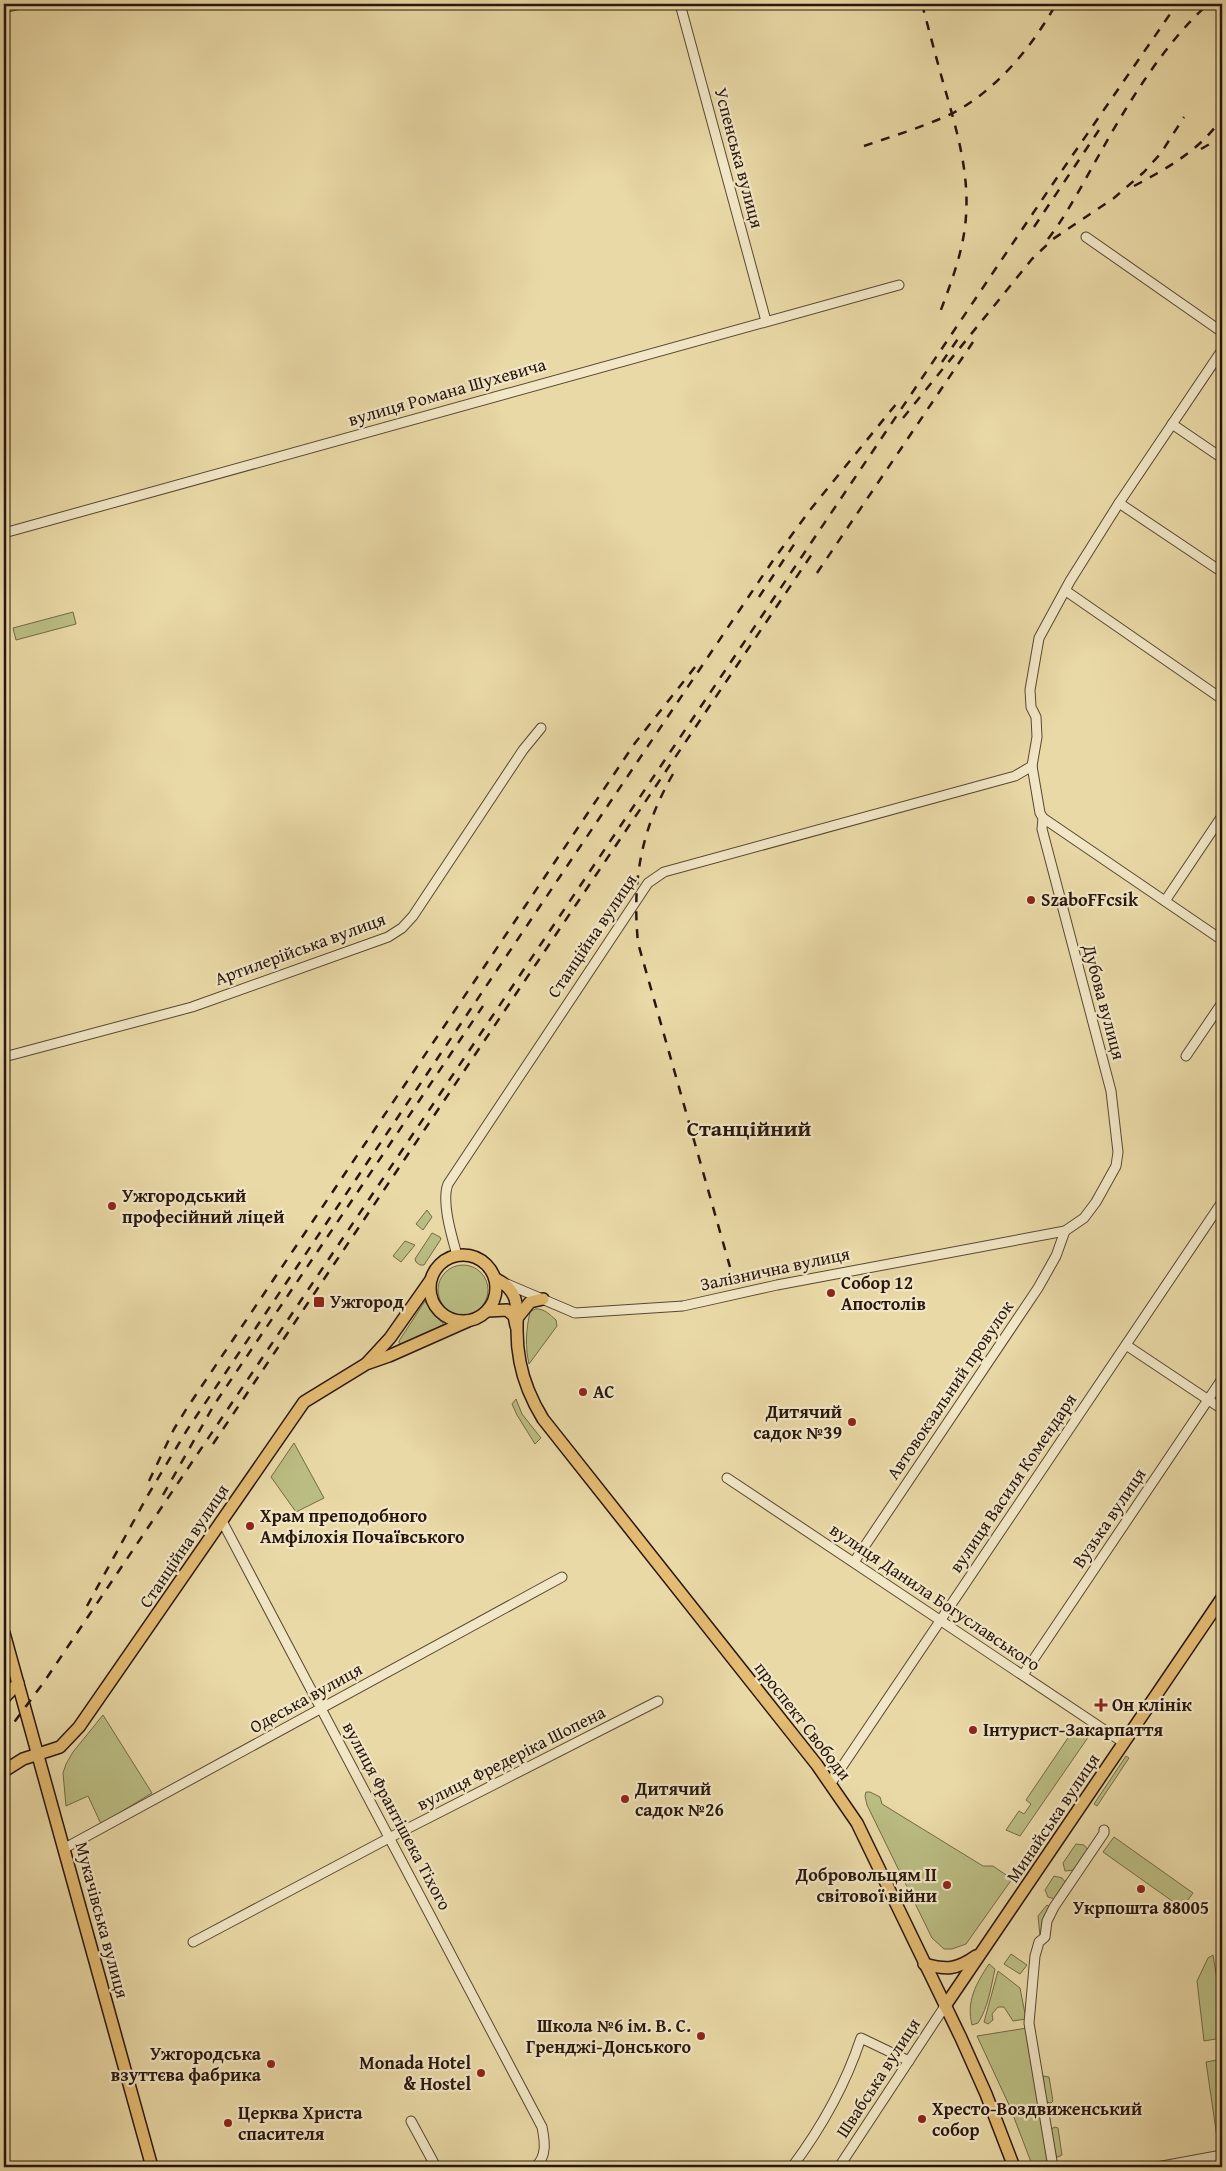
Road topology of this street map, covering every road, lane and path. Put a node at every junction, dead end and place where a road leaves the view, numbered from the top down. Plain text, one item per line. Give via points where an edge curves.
1 (20, 4) edge
2 (680, 4) edge
3 (4, 8) edge
4 (1086, 237) dead end
5 (899, 284) dead end
6 (766, 321) junction
7 (1222, 332) edge
8 (1222, 350) edge
9 (1172, 424) junction
10 (1222, 458) edge
11 (1119, 503) junction
12 (4, 532) edge
13 (1222, 572) edge
14 (1066, 591) junction
15 (1222, 699) edge
16 (541, 728) dead end
17 (1032, 766) junction
18 (1222, 816) edge
19 (1043, 818) junction
20 (1165, 901) junction
21 (1222, 940) edge
22 (1222, 1003) edge
23 (1186, 1056) dead end
24 (4, 1057) edge
25 (1222, 1202) edge
26 (1065, 1231) junction
27 (457, 1255) junction
28 (496, 1278) junction
29 (431, 1280) junction
30 (507, 1284) junction
31 (544, 1299) junction
32 (488, 1311) junction
33 (518, 1317) junction
34 (468, 1321) junction
35 (517, 1330) junction
36 (1126, 1345) junction
37 (366, 1364) junction
38 (1222, 1379) edge
39 (1208, 1400) junction
40 (1222, 1409) edge
41 (726, 1478) dead end
42 (222, 1521) junction
43 (854, 1562) junction
44 (562, 1577) dead end
45 (1222, 1598) edge
46 (940, 1620) junction
47 (4, 1633) edge
48 (1023, 1675) junction
49 (18, 1683) junction
50 (4, 1698) edge
51 (658, 1701) dead end
52 (322, 1709) junction
53 (1124, 1743) junction
54 (39, 1754) junction
55 (4, 1771) edge
56 (831, 1783) junction
57 (1104, 1830) dead end
58 (389, 1838) junction
59 (65, 1848) junction
60 (193, 1942) dead end
61 (982, 1953) junction
62 (924, 1964) junction
63 (945, 2006) junction
64 (909, 2061) junction
65 (411, 2121) dead end
66 (1222, 2155) edge
67 (152, 2167) edge
68 (436, 2167) edge
69 (535, 2167) edge
70 (792, 2167) edge
71 (839, 2167) edge
72 (1014, 2167) edge
73 (1053, 2167) edge
74 (1157, 2167) edge

1 - 3 street
2 - 6 street, Успенська вулиця
4 - 7 street
5 - 6 street, вулиця Романа Шухевича
6 - 12 street, вулиця Романа Шухевича
8 - 9 street, Дубова вулиця
9 - 10 street
9 - 11 street, Дубова вулиця
11 - 13 street
11 - 14 street, Дубова вулиця
14 - 15 street
14 - 17 street, Дубова вулиця via 1039,638 1033,664 1030,690 1037,737
16 - 24 street, Артилерійська вулиця via 413,916 388,937 192,1006
17 - 19 street, Дубова вулиця
17 - 27 street, Станційна вулиця via 1015,776 655,877 448,1184 448,1217
18 - 20 street
19 - 20 street
19 - 26 street, Дубова вулиця via 1042,830 1111,1091 1118,1152 1116,1166 1096,1202 1084,1218
20 - 21 street
22 - 23 street
25 - 36 street, вулиця Василя Комендаря
26 - 31 street, Залізнична вулиця via 683,1306 575,1313
26 - 43 street, Автовокзальний провулок via 1056,1256 1038,1288
27 - 28 main road via 479,1258 490,1267
27 - 29 main road via 437,1267
28 - 30 main road, Залізнична вулиця
28 - 32 main road via 497,1292
29 - 34 main road via 436,1307 450,1318
29 - 37 main road, Станційна вулиця via 390,1338
30 - 31 street, Залізнична вулиця
30 - 33 main road, проспект Свободи via 516,1300
31 - 33 main road via 530,1302
32 - 34 main road
32 - 35 main road, проспект Свободи via 509,1311 514,1316
33 - 35 main road, проспект Свободи
34 - 37 main road, Станційна вулиця
35 - 56 main road, проспект Свободи via 524,1378 543,1419
36 - 39 street
36 - 46 street, вулиця Василя Комендаря
37 - 42 main road, Станційна вулиця via 304,1402
38 - 39 street, Вузька вулиця
39 - 40 street
39 - 48 street, Вузька вулиця
41 - 43 street, вулиця Данила Богуславського
42 - 52 street, вулиця Франтішека Тіхого
42 - 54 main road, Станційна вулиця via 79,1727 60,1746
43 - 46 street, вулиця Данила Богуславського
44 - 52 street, Одеська вулиця
45 - 53 main road, Минайська вулиця
46 - 48 street, вулиця Данила Богуславського
46 - 56 street, вулиця Василя Комендаря
47 - 49 main road, Мукачівська вулиця
48 - 53 street, вулиця Данила Богуславського
49 - 50 main road
49 - 54 main road, Мукачівська вулиця
51 - 58 street, вулиця Фредеріка Шопена
52 - 58 street, вулиця Франтішека Тіхого
52 - 59 street, Одеська вулиця
53 - 61 main road, Минайська вулиця
54 - 55 main road, Станційна вулиця via 17,1761
54 - 59 main road, Мукачівська вулиця
56 - 62 main road, проспект Свободи via 857,1823
57 - 73 street via 1054,1907 1035,1956 1029,2022
58 - 60 street, вулиця Фредеріка Шопена
58 - 69 street, вулиця Франтішека Тіхого via 542,2128 544,2152
59 - 67 main road, Мукачівська вулиця
61 - 62 main road via 962,1966 951,1968
61 - 63 main road, Минайська вулиця
62 - 63 main road, проспект Свободи
63 - 64 street, Швабська вулиця
63 - 72 main road, проспект Свободи via 986,2094
64 - 70 street via 861,2038 839,2094
64 - 71 street, Швабська вулиця
65 - 68 street
66 - 74 street

